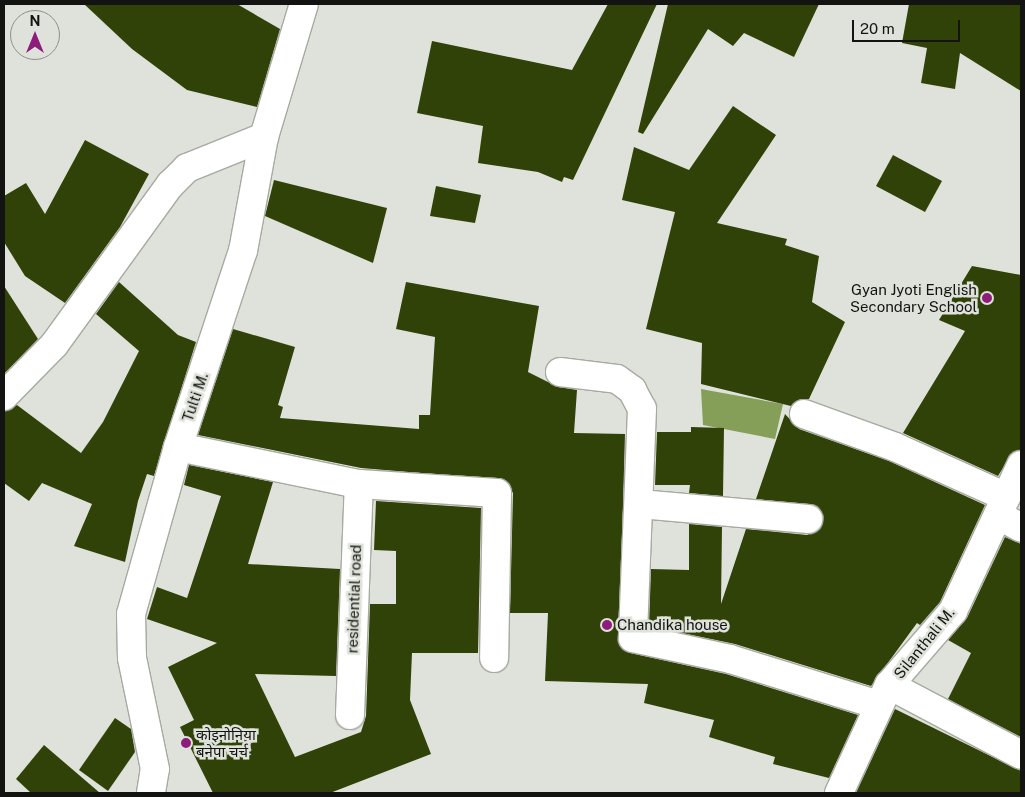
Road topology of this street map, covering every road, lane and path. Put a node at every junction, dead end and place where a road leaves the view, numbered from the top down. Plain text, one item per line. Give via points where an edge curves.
1 (304, 4) edge
2 (264, 136) junction
3 (560, 372) dead end
4 (4, 396) edge
5 (804, 414) dead end
6 (178, 447) junction
7 (1021, 465) edge
8 (360, 484) junction
9 (640, 504) junction
10 (1002, 506) junction
11 (808, 519) dead end
12 (1021, 528) edge
13 (494, 658) dead end
14 (884, 695) junction
15 (350, 715) dead end
16 (1021, 755) edge
17 (151, 793) edge
18 (839, 793) edge

1 - 2 street, Tulti M.
2 - 4 street via 206,158 181,173 54,345
2 - 6 street, Tulti M. via 244,251
3 - 9 street via 617,379 632,390 642,410
5 - 10 street via 895,447
6 - 8 street
6 - 17 street, Tulti M. via 131,614 132,658 155,769
7 - 10 street, Silanthali M.
8 - 13 street via 497,493
8 - 15 street, residential road
9 - 11 street
9 - 14 street via 633,638
10 - 12 street
10 - 14 street, Silanthali M. via 953,611
14 - 16 street
14 - 18 street, Silanthali M.

